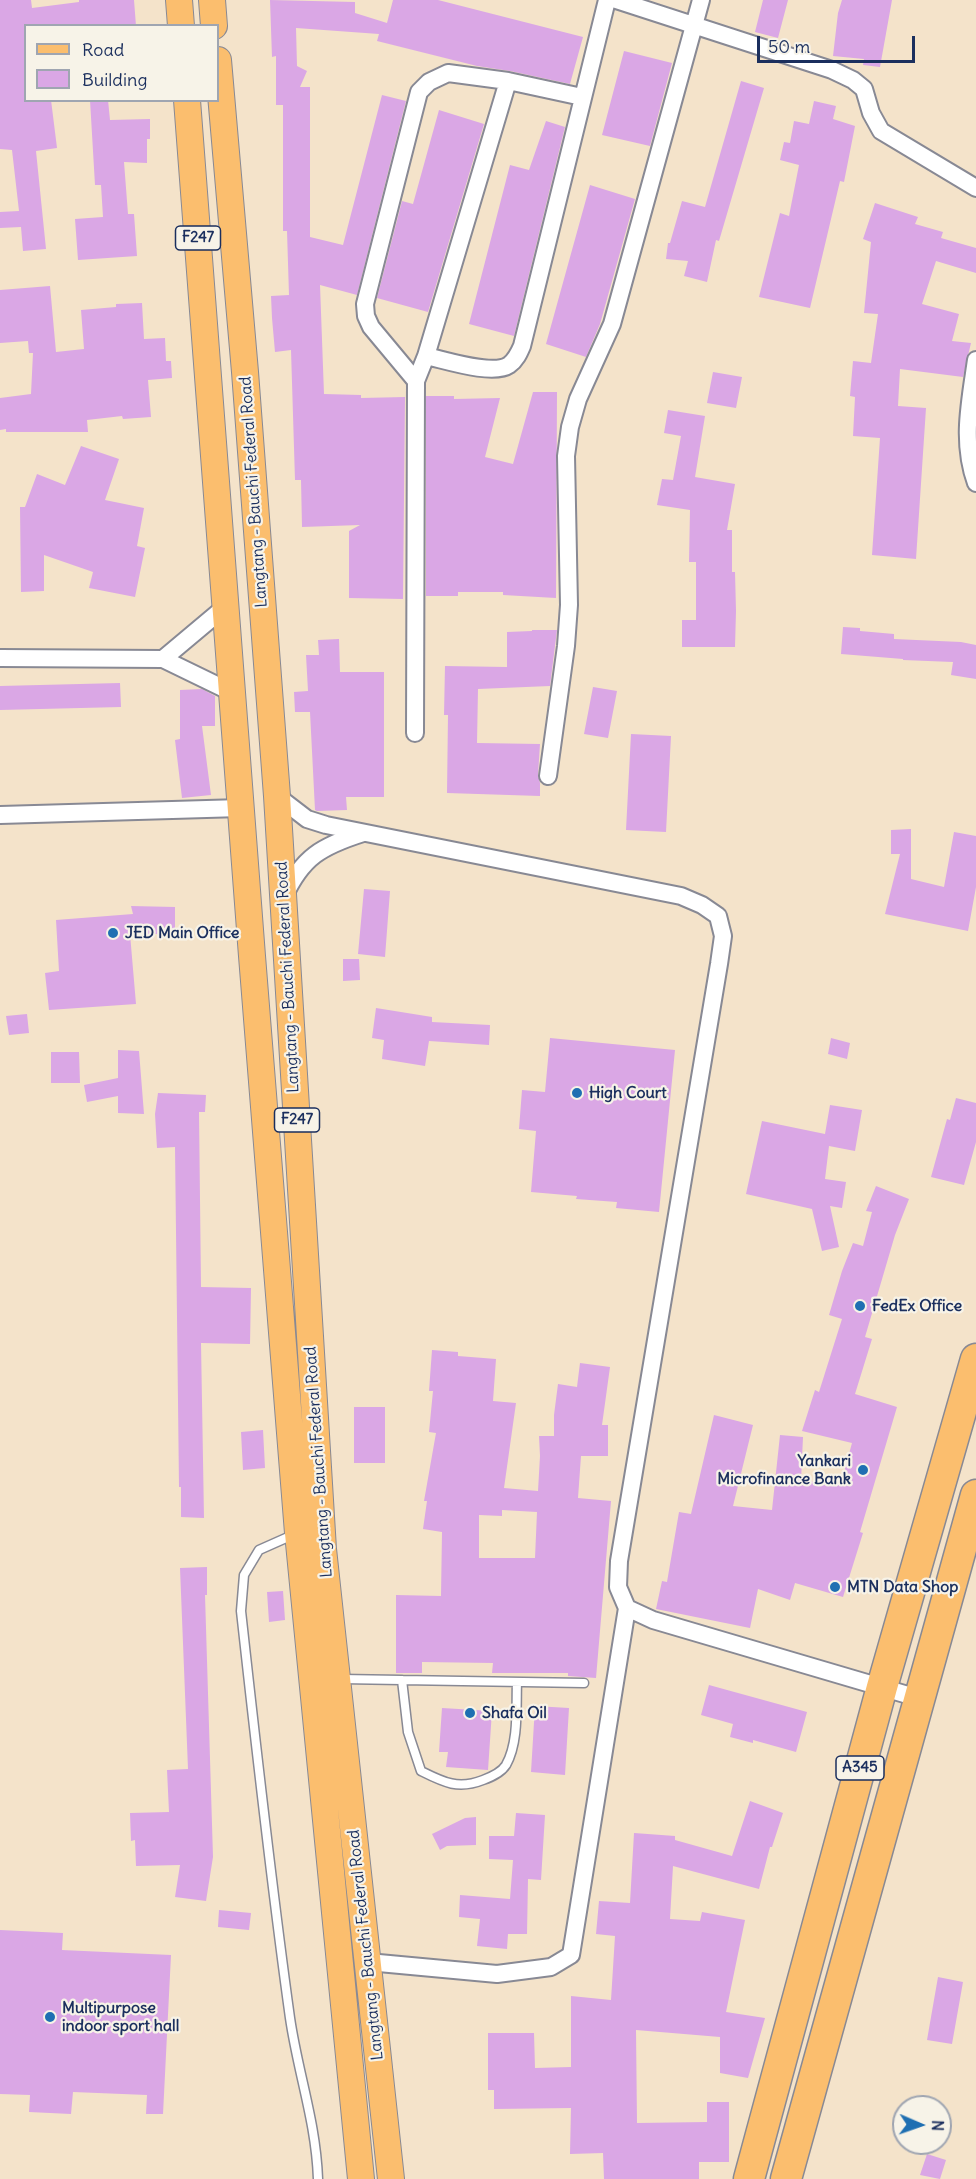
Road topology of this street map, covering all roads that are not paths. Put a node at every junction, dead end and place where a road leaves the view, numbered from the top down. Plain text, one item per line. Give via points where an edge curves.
1 (179, 0) edge
2 (212, 0) edge
3 (607, 0) edge
4 (616, 0) edge
5 (702, 0) edge
6 (181, 24) edge
7 (214, 24) edge
8 (694, 25) junction
9 (219, 72) edge
10 (508, 81) junction
11 (582, 97) junction
12 (187, 102) edge
13 (976, 188) edge
14 (426, 356) junction
15 (976, 360) edge
16 (245, 372) junction
17 (208, 375) junction
18 (416, 381) junction
19 (976, 483) edge
20 (225, 607) junction
21 (0, 658) edge
22 (163, 658) junction
23 (233, 693) junction
24 (415, 733) dead end
25 (548, 776) dead end
26 (277, 796) junction
27 (241, 808) junction
28 (0, 815) edge
29 (363, 833) junction
30 (283, 900) junction
31 (286, 954) junction
32 (252, 956) junction
33 (976, 1359) edge
34 (945, 1466) junction
35 (976, 1476) edge
36 (976, 1495) edge
37 (298, 1533) junction
38 (627, 1608) junction
39 (337, 1679) junction
40 (402, 1680) junction
41 (517, 1682) junction
42 (584, 1683) dead end
43 (882, 1688) junction
44 (918, 1698) junction
45 (368, 1962) junction
46 (318, 2179) edge
47 (361, 2179) edge
48 (391, 2179) edge
49 (749, 2179) edge
50 (786, 2179) edge

1 - 6 main road
2 - 7 main road
3 - 11 street
4 - 8 street
5 - 8 street
8 - 13 street via 853,80 864,89 880,131
8 - 25 street via 612,324 578,399 570,427 569,605
9 - 16 main road, Langtang - Bauchi Federal Road / F247
10 - 11 street
10 - 14 street
10 - 18 street via 448,73 419,92 365,304 371,327
11 - 14 street via 517,357 508,366 492,370
12 - 17 main road, Langtang - Bauchi Federal Road / F247
14 - 18 street
15 - 19 street via 967,427 968,458
16 - 17 main road
16 - 26 main road, Langtang - Bauchi Federal Road / F247
17 - 20 main road, Langtang - Bauchi Federal Road / F247
18 - 24 street
20 - 22 street
20 - 23 main road, Langtang - Bauchi Federal Road / F247
21 - 22 street
22 - 23 street
23 - 27 main road, Langtang - Bauchi Federal Road / F247
26 - 29 street via 307,819
26 - 30 main road, Langtang - Bauchi Federal Road / F247
27 - 28 street
27 - 32 main road, Langtang - Bauchi Federal Road / F247
29 - 30 street via 318,851 301,868
29 - 38 street via 681,896 718,916 723,936 719,964 619,1561 618,1587
30 - 31 main road, Langtang - Bauchi Federal Road / F247
31 - 32 main road
31 - 39 main road, Langtang - Bauchi Federal Road / F247 via 323,1549
32 - 37 main road, Langtang - Bauchi Federal Road / F247
33 - 34 highway, A345
34 - 35 highway
34 - 43 highway, A345
36 - 44 highway, A345
37 - 46 lane via 259,1550 244,1575 241,1611 280,1950 292,2030 313,2124
37 - 47 main road, Langtang - Bauchi Federal Road / F247
38 - 43 street via 653,1620
38 - 45 street via 571,1955 551,1967 497,1974
39 - 40 lane
39 - 45 main road, Langtang - Bauchi Federal Road / F247
40 - 41 lane
40 - 41 lane via 408,1732 421,1771 445,1784 470,1785 495,1775 505,1765 514,1741
41 - 42 lane
43 - 44 street
43 - 49 highway, A345
44 - 50 highway, A345
45 - 48 main road, Langtang - Bauchi Federal Road / F247

